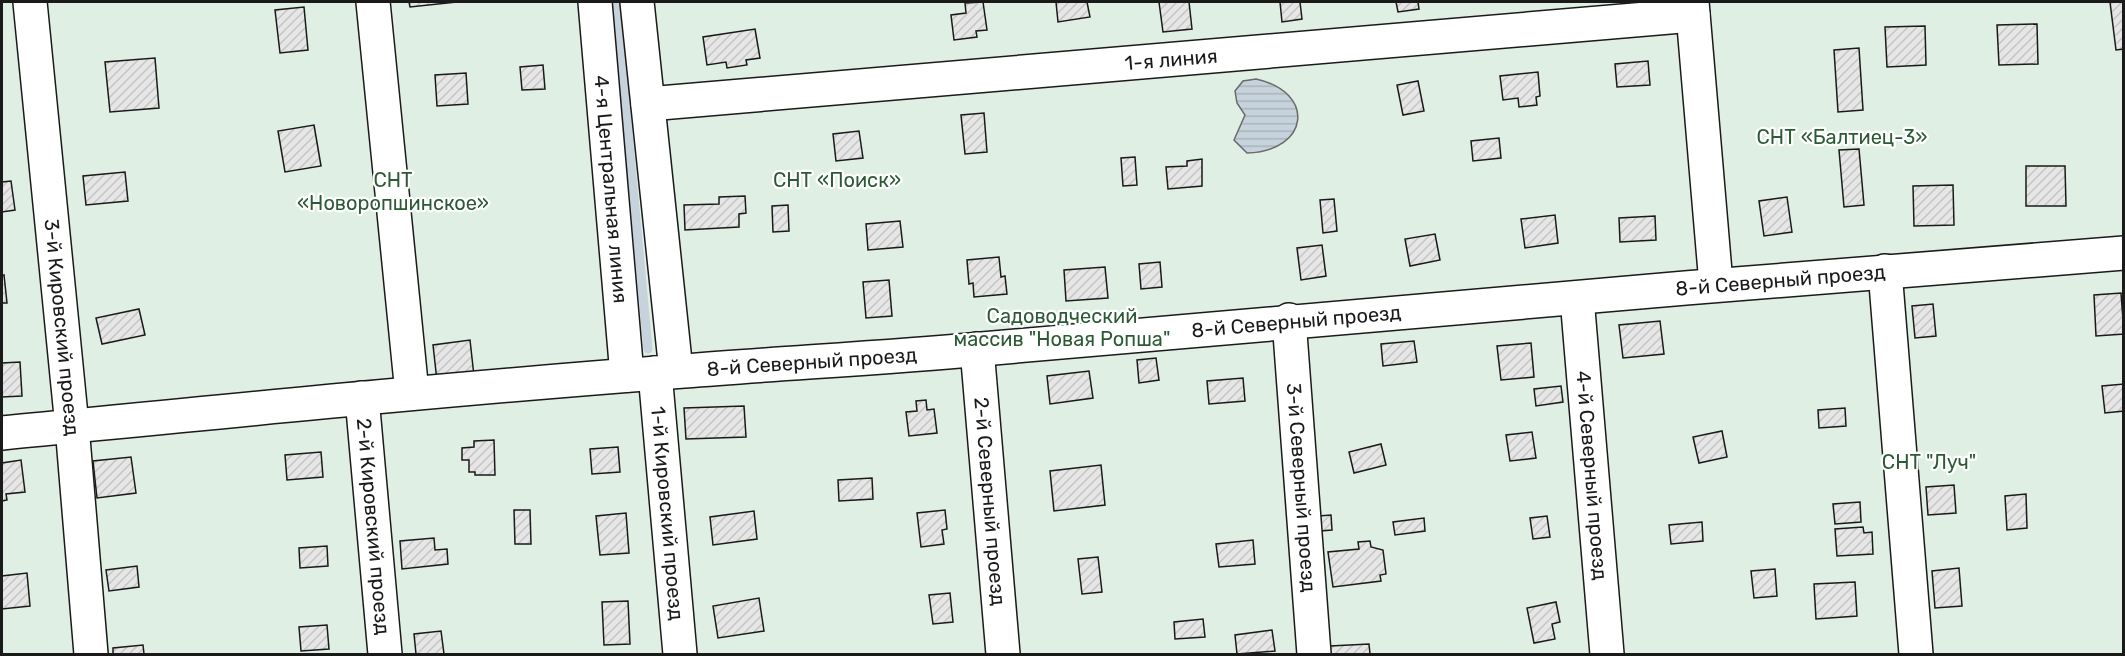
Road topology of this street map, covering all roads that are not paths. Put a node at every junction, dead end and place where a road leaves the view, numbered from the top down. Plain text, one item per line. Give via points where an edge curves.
1 (30, 2) edge
2 (374, 2) edge
3 (596, 2) edge
4 (637, 2) edge
5 (1693, 8) edge
6 (648, 104) junction
7 (2124, 253) edge
8 (1885, 271) junction
9 (1716, 284) junction
10 (1577, 298) junction
11 (1289, 320) junction
12 (977, 349) junction
13 (653, 373) junction
14 (412, 393) junction
15 (362, 398) junction
16 (72, 426) junction
17 (2, 433) edge
18 (91, 654) edge
19 (385, 654) edge
20 (680, 654) edge
21 (1003, 654) edge
22 (1314, 654) edge
23 (1607, 654) edge
24 (1916, 654) edge

1 - 16 street, 3-й Кировский проезд
2 - 14 street
3 - 13 street, 4-я Центральная линия
4 - 6 street
5 - 6 street, 1-я линия
5 - 9 street
6 - 13 street
7 - 8 street, 8-й Северный проезд
8 - 9 street, 8-й Северный проезд
8 - 24 street
9 - 10 street, 8-й Северный проезд
10 - 11 street, 8-й Северный проезд
10 - 23 street, 4-й Северный проезд
11 - 12 street, 8-й Северный проезд
11 - 22 street, 3-й Северный проезд
12 - 13 street, 8-й Северный проезд
12 - 21 street, 2-й Северный проезд
13 - 14 street, 8-й Северный проезд
13 - 20 street, 1-й Кировский проезд
14 - 15 street, 8-й Северный проезд
15 - 16 street, 8-й Северный проезд
15 - 19 street, 2-й Кировский проезд
16 - 17 street, 8-й Северный проезд
16 - 18 street, 3-й Кировский проезд

